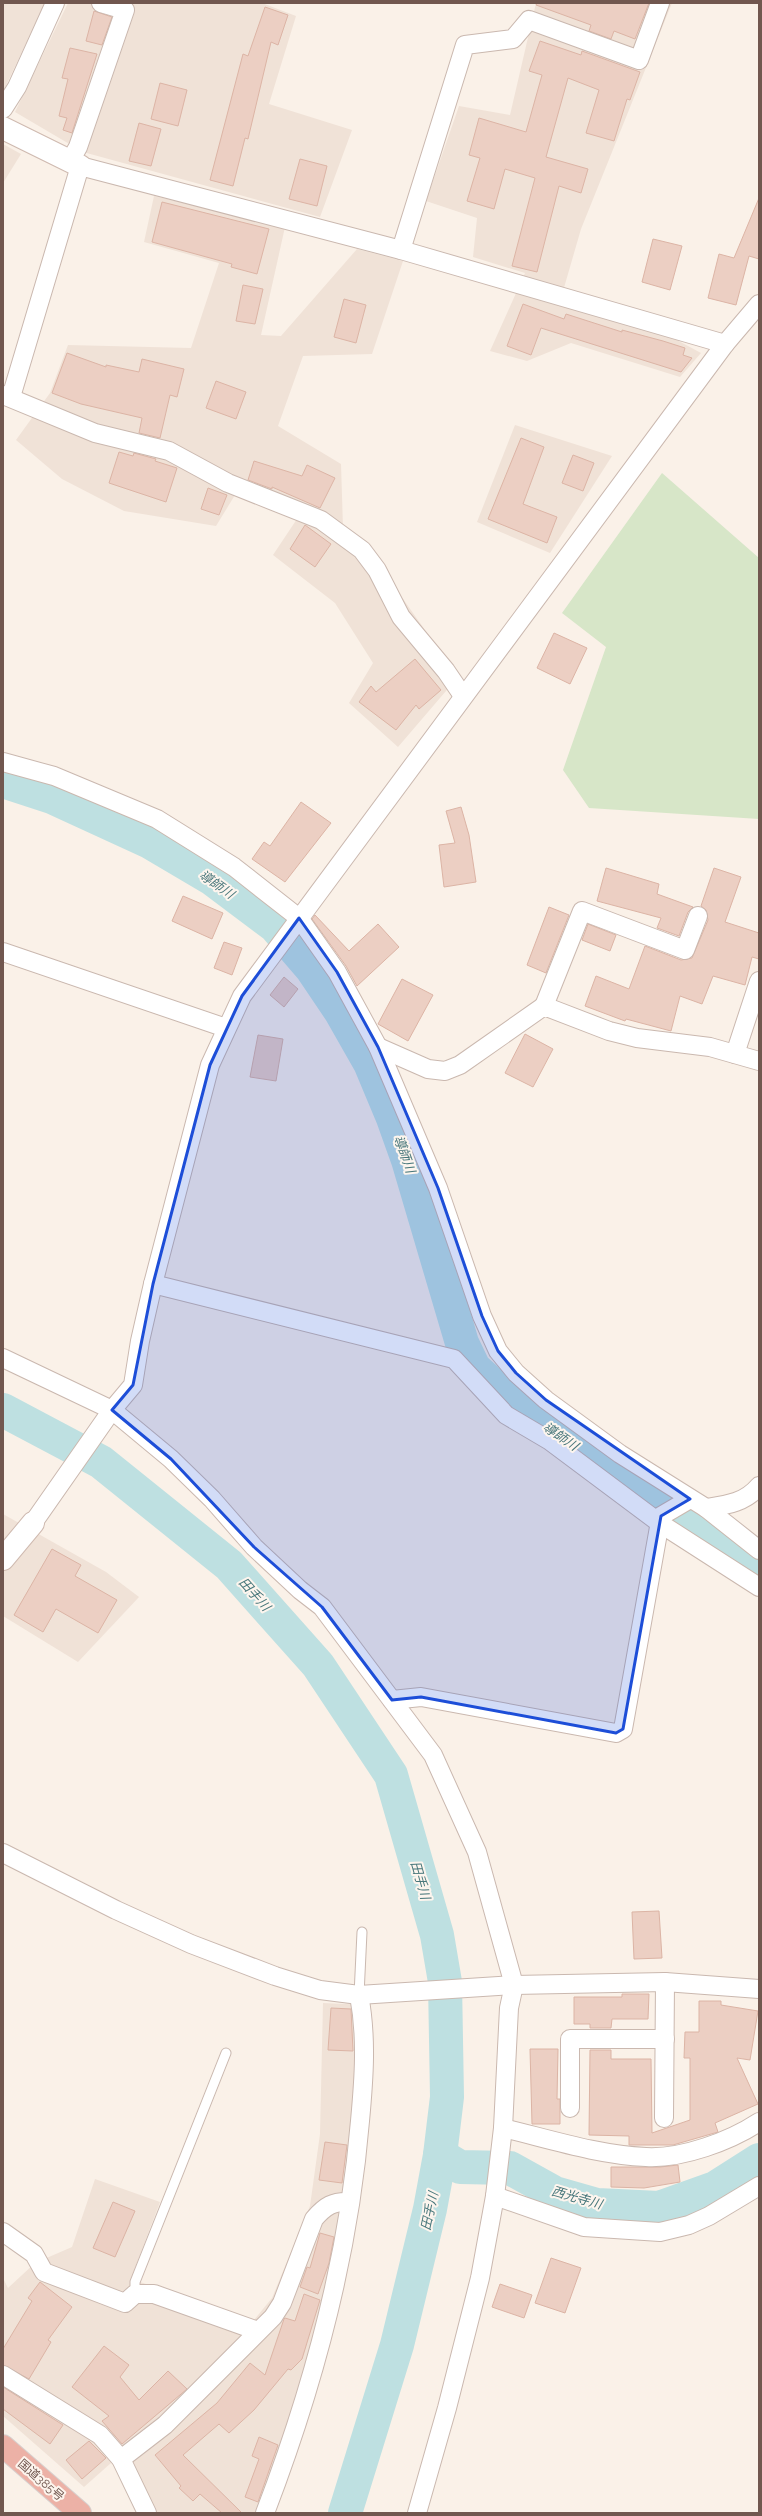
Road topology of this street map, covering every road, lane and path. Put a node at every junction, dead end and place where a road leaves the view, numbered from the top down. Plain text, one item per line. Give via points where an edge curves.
1 (55, 3) edge
2 (101, 3) edge
3 (660, 3) edge
4 (3, 110) edge
5 (3, 128) edge
6 (75, 163) junction
7 (401, 250) junction
8 (759, 304) edge
9 (725, 344) junction
10 (7, 396) edge
11 (463, 696) junction
12 (3, 762) edge
13 (698, 916) dead end
14 (299, 918) junction
15 (3, 952) edge
16 (759, 981) edge
17 (544, 1006) junction
18 (226, 1028) junction
19 (378, 1047) junction
20 (735, 1054) junction
21 (759, 1061) edge
22 (153, 1284) junction
23 (3, 1358) edge
24 (112, 1410) junction
25 (759, 1486) edge
26 (690, 1499) junction
27 (706, 1508) junction
28 (661, 1520) junction
29 (33, 1523) joint
30 (759, 1550) edge
31 (3, 1559) edge
32 (759, 1587) edge
33 (392, 1700) junction
34 (3, 1853) edge
35 (362, 1932) dead end
36 (665, 1982) junction
37 (507, 1985) junction
38 (759, 1988) edge
39 (364, 1994) junction
40 (664, 2039) junction
41 (226, 2053) dead end
42 (570, 2108) dead end
43 (664, 2118) dead end
44 (759, 2122) edge
45 (502, 2128) junction
46 (759, 2186) edge
47 (494, 2196) junction
48 (350, 2202) junction
49 (3, 2232) edge
50 (135, 2294) junction
51 (258, 2331) junction
52 (3, 2375) edge
53 (3, 2446) edge
54 (121, 2459) junction
55 (80, 2513) edge
56 (147, 2513) edge
57 (265, 2513) edge
58 (417, 2513) edge

1 - 4 street via 17,87
2 - 6 street via 125,10 78,147
3 - 7 street via 639,60 530,20 513,39 466,45
5 - 6 street
6 - 7 street
6 - 10 street
7 - 9 street
8 - 9 street
9 - 11 street
10 - 11 street via 95,433 169,450 228,483 321,520 362,550 377,570 402,617
11 - 14 street
12 - 14 street via 54,776 157,819 234,867
13 - 17 street via 685,950 582,911
14 - 18 street via 242,996
14 - 19 street via 337,972
15 - 18 street
16 - 20 street
17 - 19 street via 460,1065 445,1071 428,1069
17 - 20 street via 609,1031 637,1038 710,1047
18 - 22 street via 210,1065
19 - 26 street via 438,1188 482,1316 498,1351 516,1373 546,1400 620,1454
20 - 21 street
22 - 24 street via 133,1385
22 - 28 street via 454,1359 506,1415 550,1441
23 - 24 street
24 - 29 street
24 - 33 street via 171,1459 212,1499 254,1547 322,1607
25 - 27 street via 732,1505
26 - 27 street
26 - 28 street
27 - 30 street
28 - 32 street
28 - 33 street via 623,1729 616,1733 421,1697
29 - 31 street
33 - 37 street via 433,1755 476,1852
34 - 39 street via 116,1910 216,1954 320,1990
35 - 39 lane
36 - 37 street
36 - 38 street
36 - 40 street
37 - 39 street
37 - 45 street
39 - 48 street via 364,2072 356,2166
40 - 42 street via 570,2038
40 - 43 street
41 - 50 lane via 135,2282
44 - 45 street via 746,2131 684,2154 647,2157 579,2147
45 - 47 street
46 - 47 street via 710,2216 689,2225 660,2232 584,2227
47 - 58 street via 480,2278 448,2408
48 - 51 street via 336,2201 324,2208 314,2219 282,2303 273,2317
48 - 57 street via 324,2331 301,2409
49 - 50 street via 34,2254 44,2272 125,2303
50 - 51 street via 154,2294
51 - 54 street via 176,2414
52 - 54 street via 100,2435
53 - 55 highway, 国道385号
54 - 56 street

